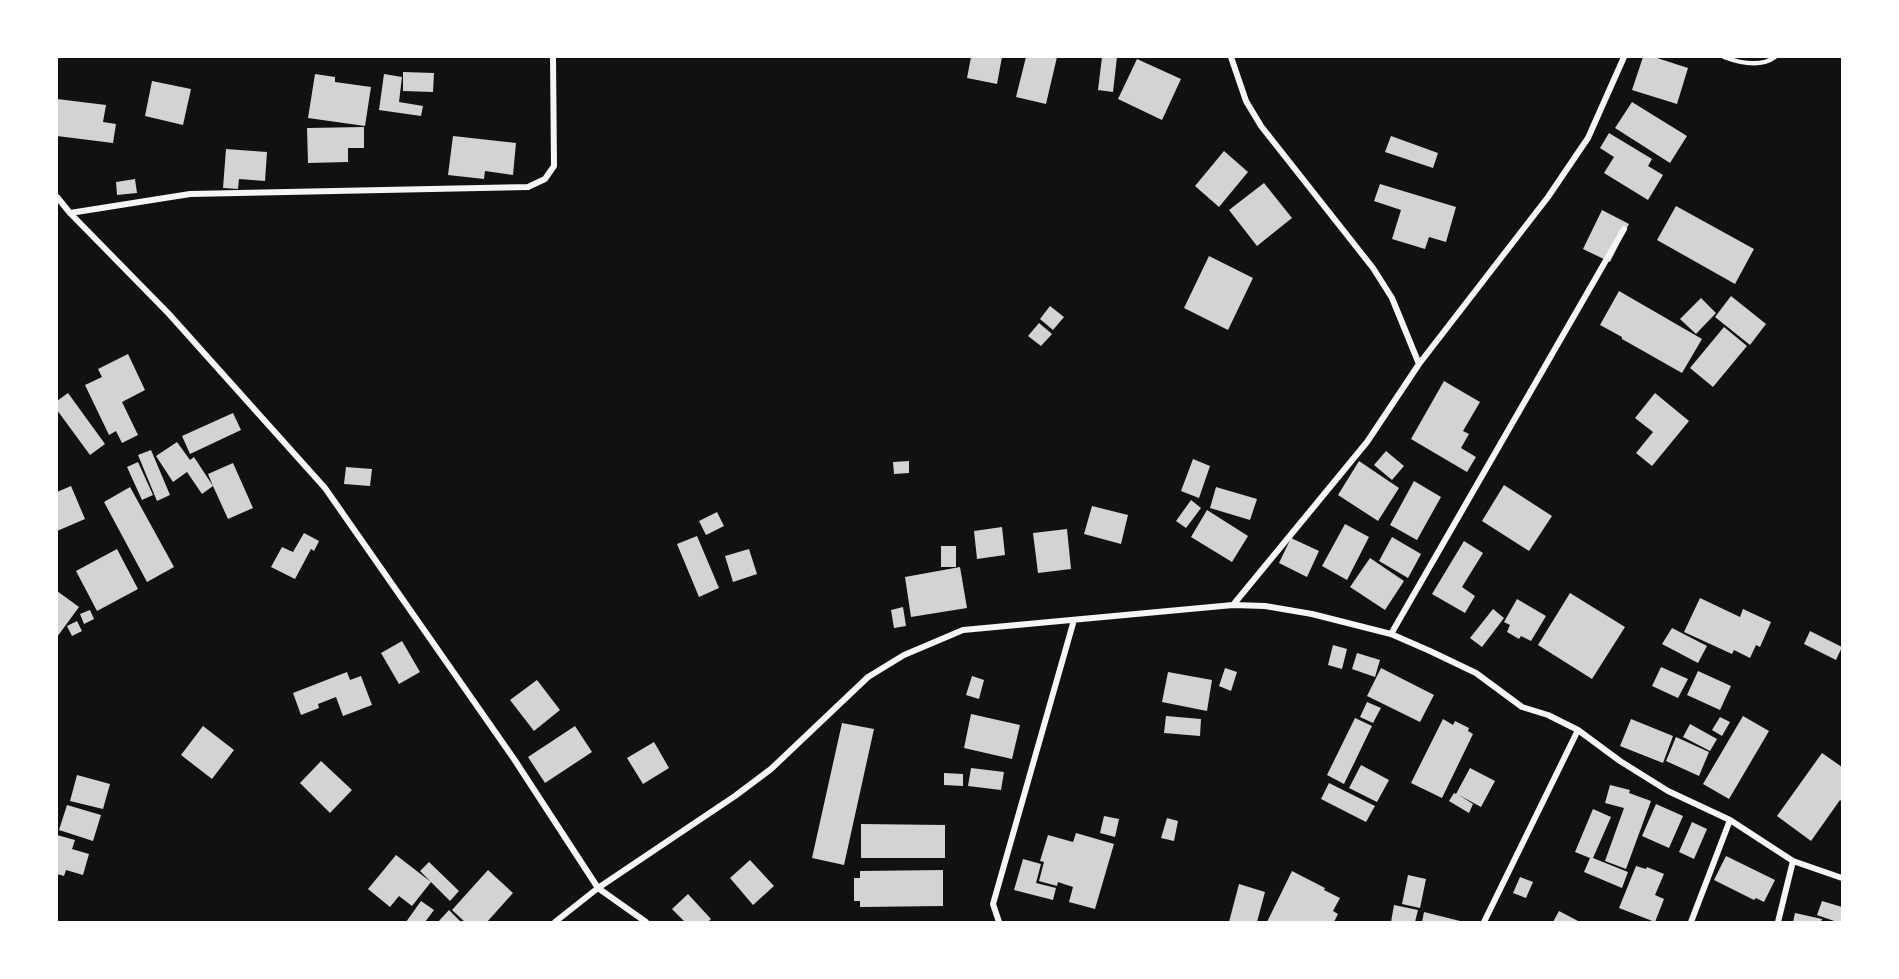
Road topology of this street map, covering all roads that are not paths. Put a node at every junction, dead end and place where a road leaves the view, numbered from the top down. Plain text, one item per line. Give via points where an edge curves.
1 (554, 57) edge
2 (1231, 57) edge
3 (1624, 57) edge
4 (1724, 57) edge
5 (1775, 57) edge
6 (57, 197) edge
7 (70, 213) junction
8 (1624, 229) dead end
9 (1419, 364) junction
10 (1233, 605) junction
11 (1074, 620) junction
12 (1391, 634) junction
13 (1578, 730) junction
14 (1730, 820) junction
15 (1793, 861) junction
16 (1842, 878) edge
17 (598, 888) junction
18 (555, 922) edge
19 (646, 922) edge
20 (999, 922) edge
21 (1484, 922) edge
22 (1691, 922) edge
23 (1778, 922) edge

1 - 7 street via 554,166 545,179 528,187 190,194
2 - 9 street via 1246,101 1261,126 1373,268 1392,298
3 - 9 street via 1588,138 1548,197
4 - 5 lane via 1753,64
6 - 7 street
7 - 17 street via 169,314 325,488 514,759
8 - 12 street
9 - 10 street via 1367,441
10 - 11 street
10 - 12 street via 1312,614
11 - 17 street via 963,630 904,655 868,677 771,769
11 - 20 street via 993,904
12 - 13 street via 1476,673 1522,706
13 - 14 street via 1668,790
13 - 21 street
14 - 15 street
14 - 22 street
15 - 16 street
15 - 23 street
17 - 18 street
17 - 19 street

